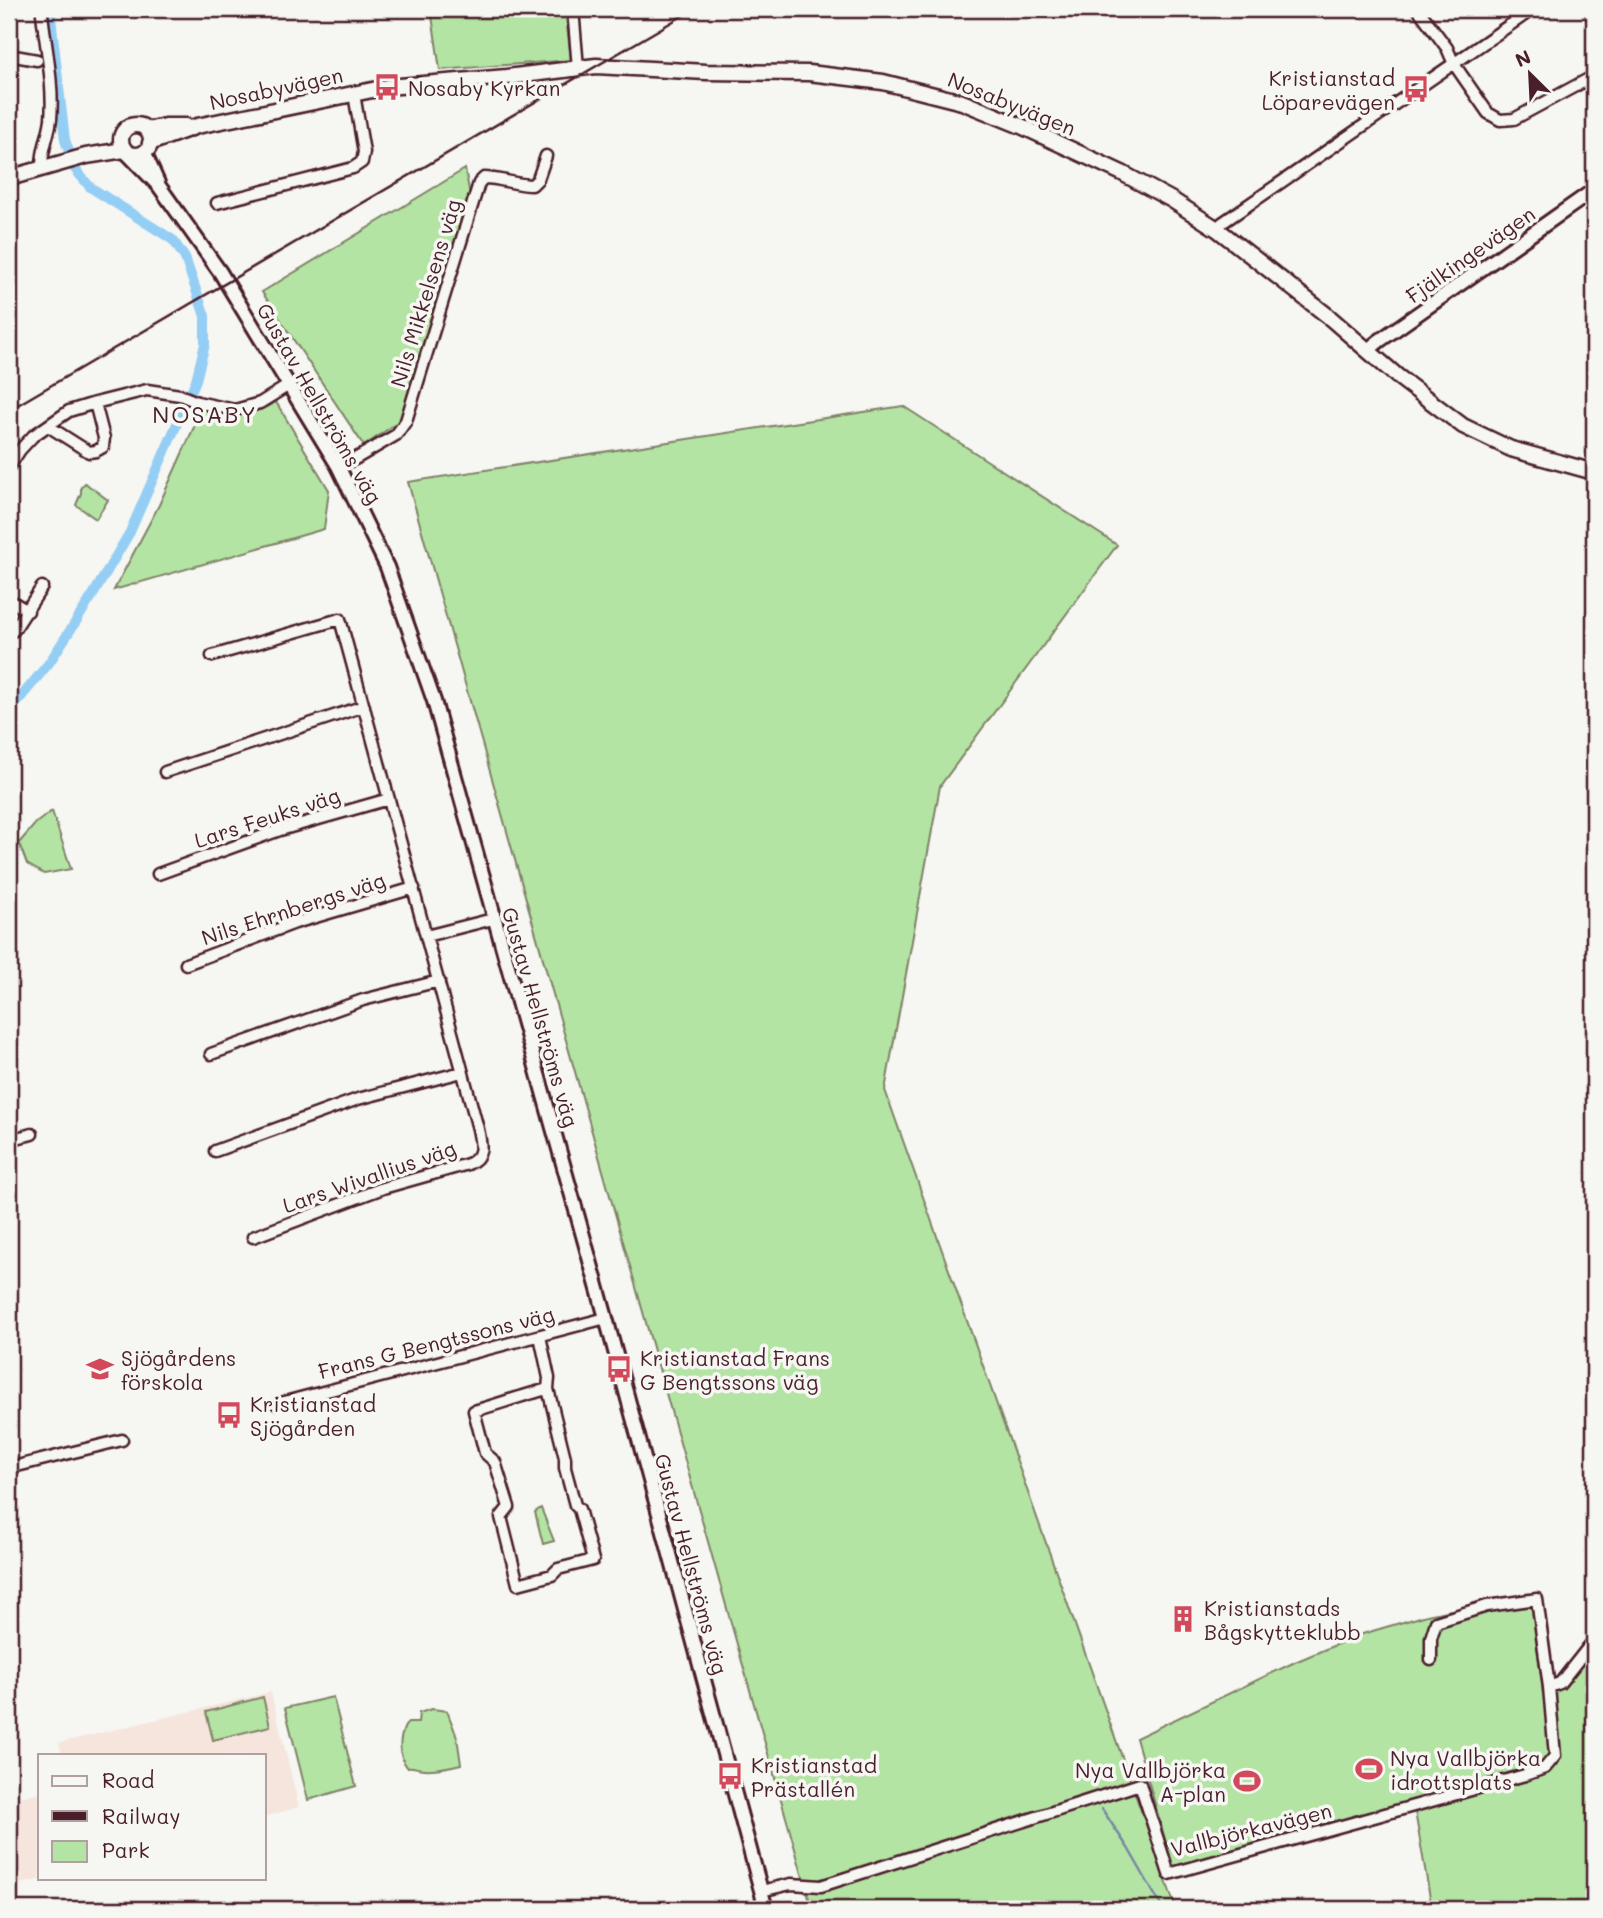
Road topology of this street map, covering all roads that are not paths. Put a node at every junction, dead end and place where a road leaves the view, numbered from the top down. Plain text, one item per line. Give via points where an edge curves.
1 (573, 9) edge
2 (1418, 9) edge
3 (1533, 9) edge
4 (1589, 9) edge
5 (42, 14) dead end
6 (1594, 17) edge
7 (9, 55) edge
8 (37, 60) dead end
9 (1454, 64) junction
10 (578, 68) junction
11 (1594, 76) edge
12 (354, 94) junction
13 (122, 133) junction
14 (147, 142) junction
15 (126, 151) junction
16 (546, 156) dead end
17 (77, 158) junction
18 (42, 168) junction
19 (9, 178) edge
20 (159, 187) junction
21 (1594, 190) edge
22 (217, 203) dead end
23 (1217, 229) junction
24 (1368, 350) junction
25 (289, 385) junction
26 (95, 403) junction
27 (48, 426) junction
28 (338, 466) junction
29 (9, 467) edge
30 (1594, 472) edge
31 (42, 587) dead end
32 (9, 600) edge
33 (27, 611) junction
34 (9, 633) edge
35 (212, 656) dead end
36 (363, 706) junction
37 (165, 772) dead end
38 (389, 799) junction
39 (158, 874) dead end
40 (414, 888) junction
41 (493, 919) junction
42 (426, 936) junction
43 (186, 964) dead end
44 (439, 981) junction
45 (211, 1054) dead end
46 (462, 1072) junction
47 (32, 1134) dead end
48 (9, 1140) edge
49 (215, 1151) dead end
50 (253, 1237) dead end
51 (606, 1318) junction
52 (540, 1336) junction
53 (548, 1389) junction
54 (277, 1404) dead end
55 (122, 1440) dead end
56 (9, 1468) edge
57 (1594, 1640) edge
58 (1431, 1660) dead end
59 (1549, 1687) junction
60 (761, 1891) junction
61 (766, 1909) edge

1 - 10 street
2 - 9 street
3 - 9 street
4 - 6 street
5 - 18 street via 51,118
7 - 8 street
9 - 11 street via 1488,113 1500,120 1514,119
9 - 23 street
10 - 12 main road, Nosabyvägen
10 - 23 main road, Nosabyvägen via 809,73 932,93 1021,125 1122,173
12 - 14 main road, Nosabyvägen via 197,126
12 - 22 street via 362,162 353,169
13 - 14 main road via 141,126
13 - 15 main road
13 - 17 main road
14 - 15 main road via 136,155
14 - 20 street, Gustav Hellströms väg
15 - 17 main road
15 - 20 street, Gustav Hellströms väg
16 - 28 street, Nils Mikkelsens väg via 532,185 493,178 479,183 406,421 396,435
17 - 18 main road
18 - 19 main road
20 - 25 street, Gustav Hellströms väg via 220,272
21 - 24 street, Fjälkingevägen
23 - 24 main road, Nosabyvägen
24 - 30 main road, Nosabyvägen via 1483,437
25 - 26 street via 260,403 234,410 147,390
25 - 28 street, Gustav Hellströms väg
26 - 27 street via 69,411
26 - 27 street via 104,438 103,447 96,452
27 - 29 street via 26,443
28 - 41 street, Gustav Hellströms väg via 387,568 416,647
31 - 33 street
32 - 33 street
33 - 34 street
35 - 36 street, Lars Wivallius väg via 340,619
36 - 37 street
36 - 38 street, Lars Wivallius väg
38 - 39 street, Lars Feuks väg via 280,830
38 - 40 street, Lars Wivallius väg
40 - 42 street, Lars Wivallius väg
40 - 43 street, Nils Ehrnbergs väg via 295,923
41 - 42 street
41 - 51 street, Gustav Hellströms väg
42 - 44 street, Lars Wivallius väg
44 - 45 street via 363,999
44 - 46 street, Lars Wivallius väg
46 - 49 street via 358,1099
46 - 50 street, Lars Wivallius väg via 482,1150 476,1161 383,1188
47 - 48 street
51 - 52 street, Frans G Bengtssons väg
51 - 60 street, Gustav Hellströms väg
52 - 53 street
52 - 54 street, Frans G Bengtssons väg
53 - 53 street via 565,1468 593,1560 518,1584 501,1517 509,1507 495,1462 485,1453 474,1411
55 - 56 street
57 - 59 street via 1560,1684
58 - 59 street via 1436,1622 1487,1606 1537,1600
59 - 60 street, Vallbjörkavägen via 1555,1756 1545,1768 1169,1874 1140,1784 821,1886 791,1884
60 - 61 street, Gustav Hellströms väg

